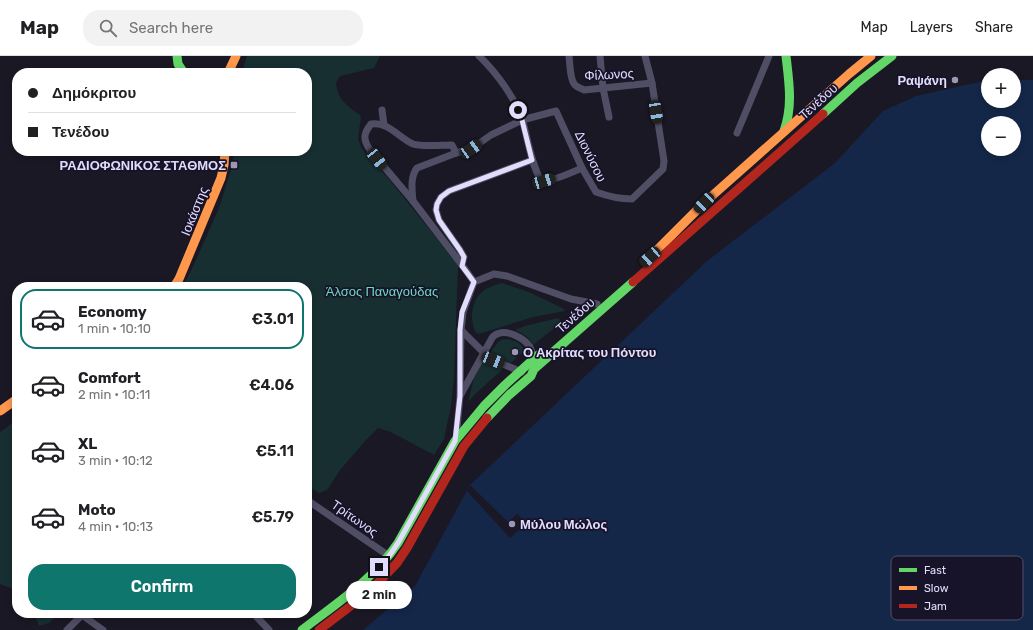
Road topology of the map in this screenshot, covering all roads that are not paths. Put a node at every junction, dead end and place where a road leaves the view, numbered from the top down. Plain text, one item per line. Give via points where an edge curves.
1 (177, 56) edge
2 (236, 56) edge
3 (479, 56) edge
4 (569, 56) edge
5 (600, 56) edge
6 (645, 56) edge
7 (769, 56) edge
8 (786, 56) edge
9 (871, 56) edge
10 (892, 56) edge
11 (181, 68) edge
12 (230, 68) edge
13 (652, 83) junction
14 (603, 88) junction
15 (791, 95) junction
16 (382, 110) dead end
17 (806, 112) junction
18 (609, 117) dead end
19 (522, 120) junction
20 (815, 121) junction
21 (384, 125) junction
22 (737, 133) dead end
23 (783, 133) junction
24 (456, 153) junction
25 (225, 156) edge
26 (532, 160) junction
27 (582, 168) junction
28 (413, 202) junction
29 (462, 266) junction
30 (177, 282) edge
31 (474, 282) junction
32 (597, 304) junction
33 (460, 330) junction
34 (484, 352) junction
35 (533, 360) junction
36 (520, 371) junction
37 (533, 372) junction
38 (460, 396) junction
39 (12, 403) edge
40 (0, 411) edge
41 (455, 441) junction
42 (312, 503) edge
43 (389, 556) junction
44 (80, 618) edge
45 (89, 618) edge
46 (258, 618) edge
47 (67, 630) edge
48 (103, 630) edge
49 (269, 630) edge
50 (302, 630) edge
51 (319, 630) edge

1 - 11 main road
2 - 12 main road
3 - 19 street via 510,94
4 - 14 street, Φίλωνος via 576,87 584,90
5 - 14 street
6 - 13 street
7 - 22 street
8 - 15 main road
9 - 17 main road, Τενέδου
10 - 20 main road, Τενέδου
13 - 14 street, Φίλωνος
13 - 27 street, Διονύσου via 663,155 662,169 632,199 626,199 596,192
14 - 18 street
15 - 17 main road
15 - 23 main road via 788,123
16 - 21 street
17 - 20 main road
17 - 23 main road, Τενέδου
19 - 24 street via 490,135 471,149
19 - 26 street
19 - 27 street, Διονύσου via 556,112
20 - 37 main road, Τενέδου
21 - 24 street via 414,145 452,145
21 - 28 street via 371,124 364,136 365,143
23 - 32 main road, Τενέδου via 704,203 661,248
24 - 28 street via 416,168 413,173
25 - 30 main road, Ιοκάστης via 221,178
26 - 27 street via 541,181
26 - 29 street via 449,191 441,197 436,210 439,220 464,257
28 - 29 street
29 - 31 street
31 - 32 street via 494,274 507,276 571,299
31 - 33 street via 462,312
32 - 35 main road, Τενέδου
33 - 34 street
33 - 38 street
34 - 35 street via 492,338 504,332 517,336 528,344
34 - 36 street via 493,360
34 - 38 street
35 - 36 main road, Τενέδου
35 - 37 street
36 - 37 street
36 - 41 main road, Τενέδου via 486,403
37 - 51 main road, Τενέδου via 484,421 464,446 397,563 369,592
38 - 41 street
39 - 40 main road
41 - 43 main road, Τενέδου
42 - 43 street, Τρίτωνος
43 - 50 main road, Τενέδου via 362,584
44 - 47 street
45 - 48 street
46 - 49 street

